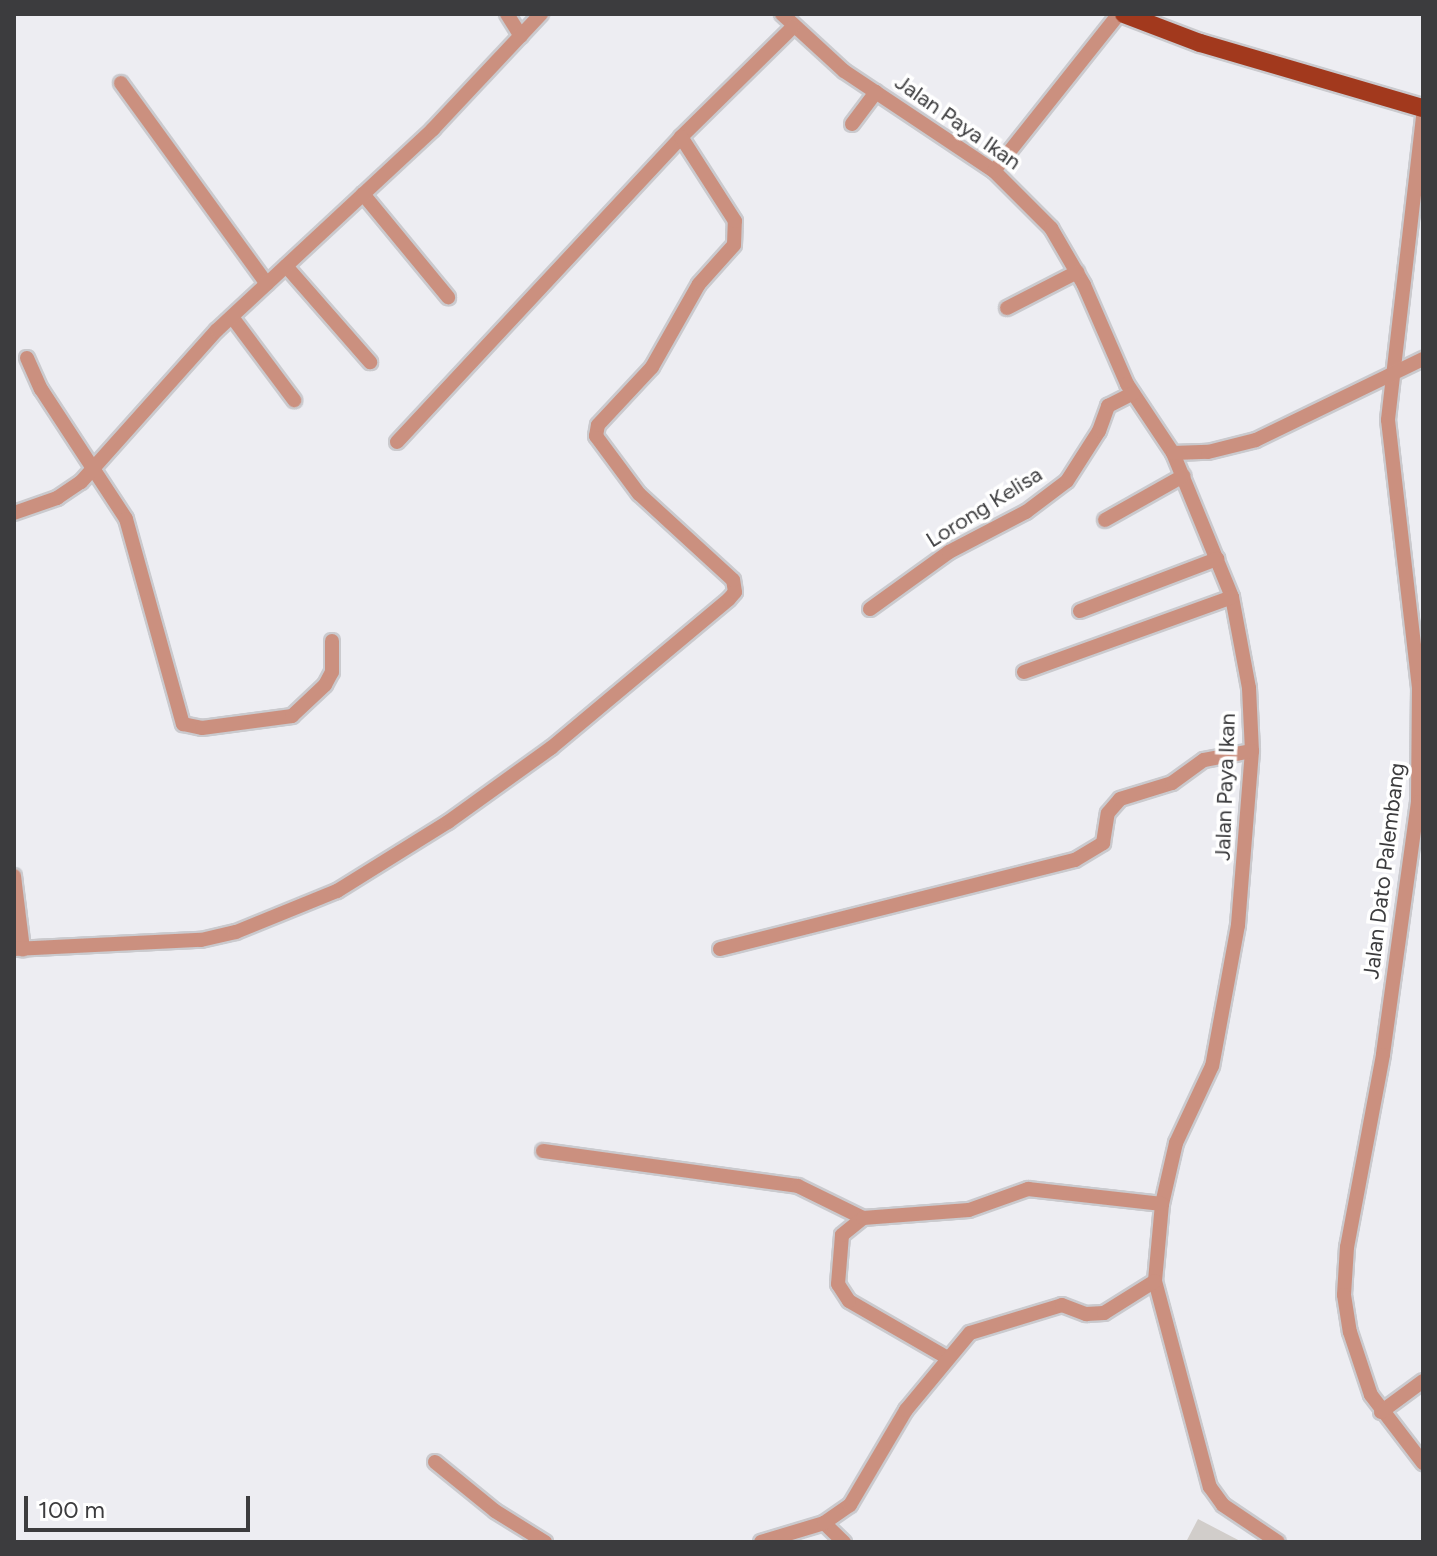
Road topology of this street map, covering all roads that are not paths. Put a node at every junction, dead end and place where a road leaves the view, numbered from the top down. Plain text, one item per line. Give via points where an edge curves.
1 (507, 14) edge
2 (541, 14) edge
3 (782, 14) edge
4 (1121, 14) edge
5 (792, 28) junction
6 (521, 36) junction
7 (121, 83) dead end
8 (876, 92) junction
9 (1423, 108) edge
10 (1423, 117) edge
11 (852, 124) dead end
12 (681, 137) junction
13 (994, 171) junction
14 (363, 194) junction
15 (286, 266) junction
16 (1077, 272) junction
17 (267, 284) junction
18 (448, 297) dead end
19 (1007, 308) dead end
20 (232, 317) junction
21 (27, 358) dead end
22 (1423, 359) edge
23 (370, 362) dead end
24 (1393, 371) junction
25 (1133, 393) junction
26 (294, 400) dead end
27 (397, 442) dead end
28 (1173, 453) junction
29 (96, 466) junction
30 (1183, 476) junction
31 (14, 513) edge
32 (1105, 520) dead end
33 (1217, 559) junction
34 (1232, 597) junction
35 (870, 609) dead end
36 (1080, 611) dead end
37 (332, 641) dead end
38 (1024, 672) dead end
39 (1421, 745) edge
40 (1252, 751) junction
41 (14, 876) edge
42 (18, 949) edge
43 (720, 949) dead end
44 (543, 1151) dead end
45 (1162, 1204) junction
46 (863, 1218) junction
47 (1155, 1281) junction
48 (946, 1357) junction
49 (1423, 1381) edge
50 (1381, 1412) junction
51 (435, 1462) dead end
52 (1423, 1463) edge
53 (824, 1523) junction
54 (545, 1542) edge
55 (761, 1542) edge
56 (844, 1542) edge
57 (1278, 1542) edge

1 - 6 street
2 - 6 street
3 - 5 street, Jalan Paya Ikan
4 - 9 main road via 1200,43
4 - 13 street
5 - 8 street, Jalan Paya Ikan
5 - 12 street
6 - 14 street
7 - 17 street
8 - 11 street
8 - 13 street, Jalan Paya Ikan
10 - 24 street, Jalan Dato Palembang
12 - 27 street
12 - 42 street via 735,221 734,245 699,284 652,367 603,419 596,436 639,494 733,580 735,592 551,748 448,822 337,891 236,932 201,940
13 - 16 street, Jalan Paya Ikan via 1031,204
14 - 15 street
14 - 18 street
15 - 17 street
15 - 23 street
16 - 19 street
16 - 25 street, Jalan Paya Ikan
17 - 20 street
20 - 26 street
20 - 29 street
21 - 29 street via 41,389
22 - 24 street
24 - 28 street via 1256,440 1208,452
24 - 39 street, Jalan Dato Palembang via 1388,420
25 - 28 street, Jalan Paya Ikan
25 - 35 street, Lorong Kelisa via 1108,406 1099,431 1067,481 1026,512 949,552
28 - 30 street, Jalan Paya Ikan
29 - 31 street via 57,498
29 - 37 street via 138,552 183,724 202,728 292,716 332,672
30 - 32 street
30 - 33 street, Jalan Paya Ikan
33 - 34 street, Jalan Paya Ikan
33 - 36 street
34 - 38 street
34 - 40 street, Jalan Paya Ikan via 1249,688
39 - 50 street, Jalan Dato Palembang via 1405,906 1346,1263 1350,1332
40 - 43 street via 1204,760 1172,783 1120,799 1108,813 1103,843 1075,860
40 - 45 street, Jalan Paya Ikan via 1241,895 1222,1022 1212,1066 1176,1143
41 - 42 street
44 - 46 street via 798,1186
45 - 46 street via 1028,1189 969,1210
45 - 47 street, Jalan Paya Ikan
46 - 48 street via 842,1235 838,1284 849,1301
47 - 48 street via 1104,1313 1086,1314 1062,1305 1020,1314 970,1333
47 - 57 street, Jalan Paya Ikan via 1210,1487 1223,1505
48 - 53 street via 906,1410 850,1505
49 - 50 street
50 - 52 street, Jalan Dato Palembang
51 - 54 street via 495,1511
53 - 55 street
53 - 56 street

